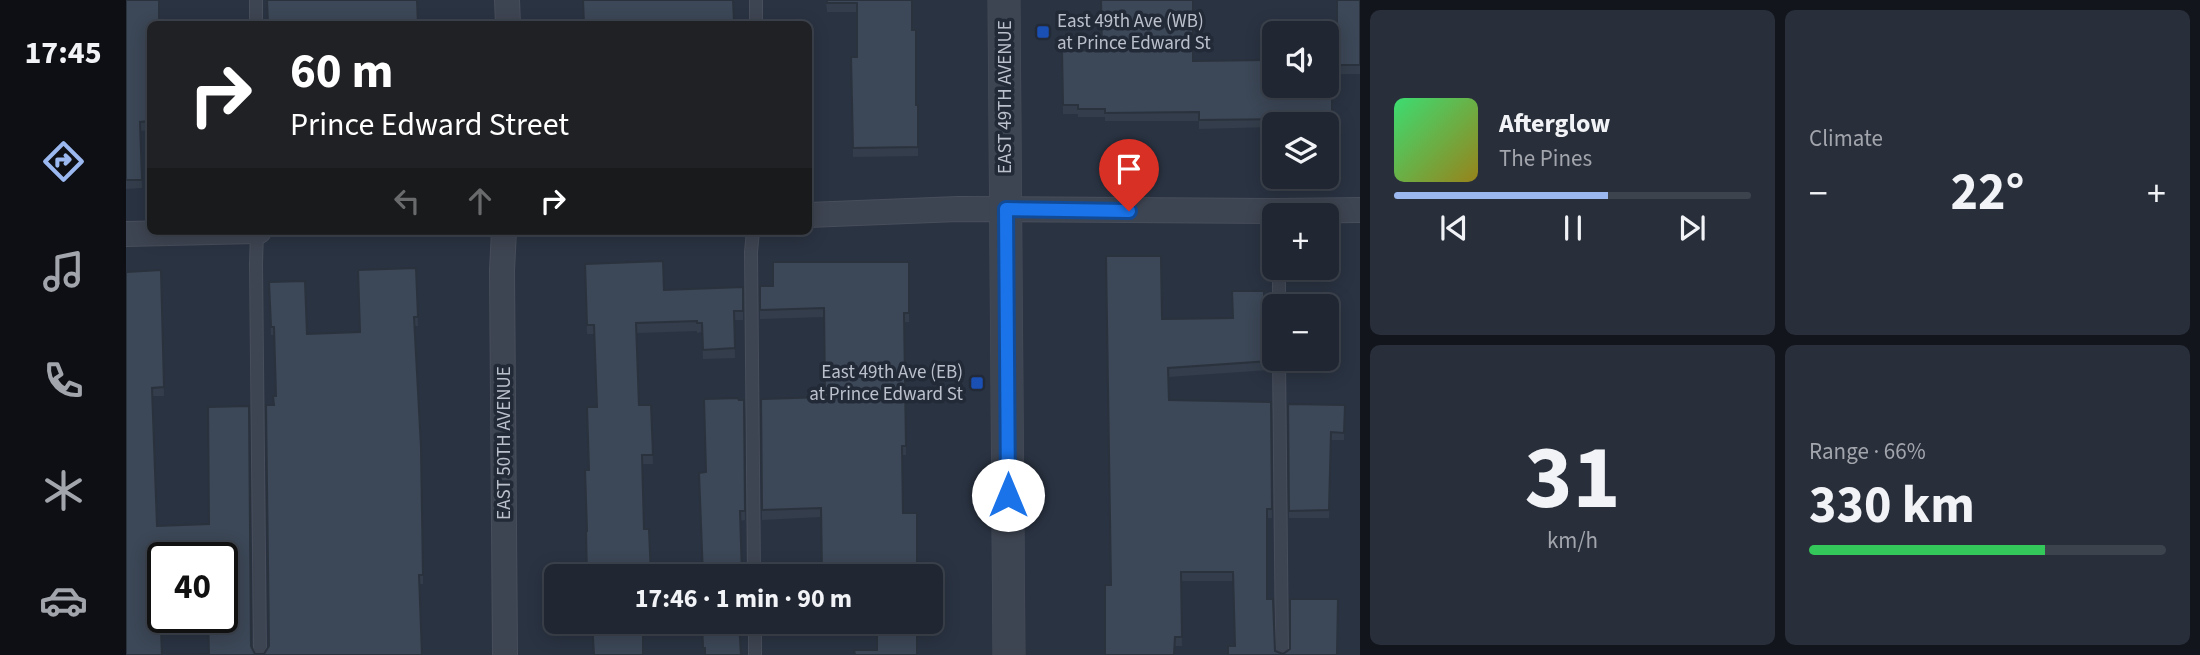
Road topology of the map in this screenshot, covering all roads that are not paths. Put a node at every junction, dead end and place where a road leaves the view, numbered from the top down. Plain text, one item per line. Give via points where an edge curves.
1 (256, 0) edge
2 (508, 0) edge
3 (756, 0) edge
4 (1004, 0) edge
5 (256, 21) edge
6 (508, 21) edge
7 (756, 21) edge
8 (1006, 209) junction
9 (1360, 210) edge
10 (1339, 211) edge
11 (1262, 213) edge
12 (812, 215) edge
13 (126, 234) edge
14 (147, 234) edge
15 (258, 235) edge
16 (504, 235) edge
17 (753, 235) edge
18 (1279, 371) edge
19 (754, 564) edge
20 (755, 634) edge
21 (260, 655) edge
22 (505, 655) edge
23 (755, 655) edge
24 (1009, 655) edge
25 (1282, 655) edge

1 - 5 lane
2 - 6 street
3 - 7 lane
4 - 8 street, EAST 49TH AVENUE
8 - 11 street
8 - 12 street
8 - 24 street, EAST 49TH AVENUE
9 - 10 street
13 - 14 street
15 - 21 lane
16 - 22 street, EAST 50TH AVENUE
17 - 19 lane
18 - 25 lane
20 - 23 lane

